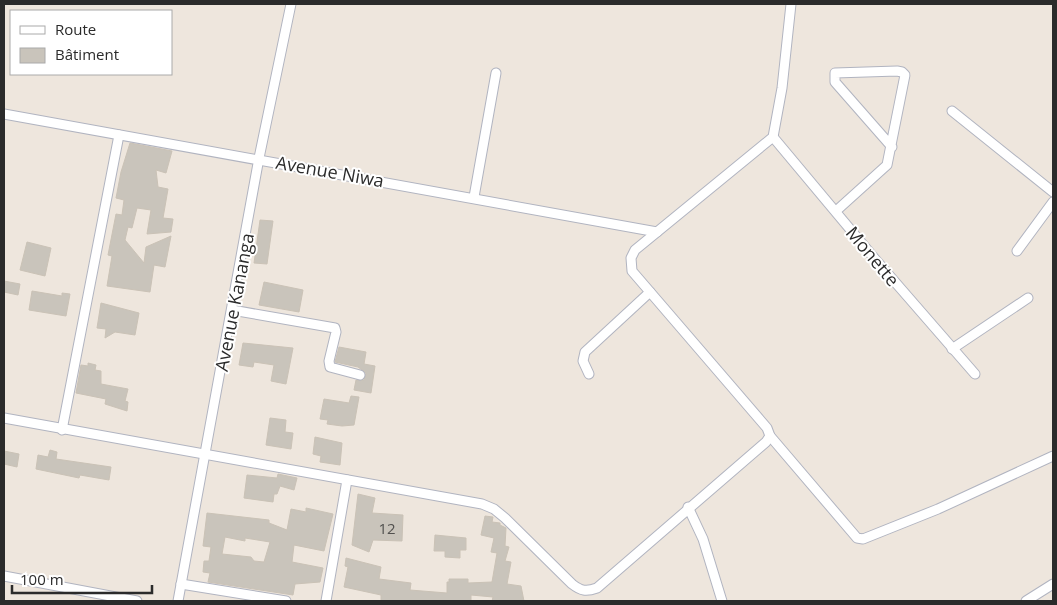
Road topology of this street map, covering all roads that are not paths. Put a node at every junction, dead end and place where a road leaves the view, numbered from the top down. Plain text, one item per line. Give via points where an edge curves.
1 (291, 4) edge
2 (791, 4) edge
3 (496, 73) dead end
4 (952, 111) dead end
5 (4, 114) edge
6 (119, 135) junction
7 (773, 137) junction
8 (892, 147) junction
9 (259, 158) junction
10 (1053, 192) edge
11 (474, 198) junction
12 (1053, 202) edge
13 (836, 211) junction
14 (656, 232) junction
15 (1017, 251) dead end
16 (650, 292) junction
17 (1028, 298) dead end
18 (232, 310) junction
19 (952, 348) junction
20 (360, 374) dead end
21 (589, 374) dead end
22 (975, 374) dead end
23 (4, 418) edge
24 (62, 430) junction
25 (770, 436) junction
26 (205, 453) junction
27 (1053, 456) edge
28 (347, 480) junction
29 (688, 507) junction
30 (4, 576) edge
31 (181, 584) junction
32 (1053, 584) edge
33 (137, 601) edge
34 (178, 601) edge
35 (286, 601) edge
36 (326, 601) edge
37 (722, 601) edge
38 (1026, 601) edge

1 - 9 street, Avenue Kananga
2 - 7 street
3 - 11 street
4 - 10 street
5 - 6 street, Avenue Niwa
6 - 9 street, Avenue Niwa
6 - 24 street
7 - 13 street, Monette
7 - 14 street
8 - 8 street via 835,82 835,73 902,72 905,81
8 - 13 street via 883,170
9 - 11 street, Avenue Niwa
9 - 18 street, Avenue Kananga
11 - 14 street, Avenue Niwa
12 - 15 street
13 - 19 street, Monette
14 - 16 street via 635,250 631,258 632,271
16 - 21 street via 585,352 583,360
16 - 25 street via 767,428
17 - 19 street
18 - 20 street via 335,328 330,368
18 - 26 street, Avenue Kananga
19 - 22 street, Monette
23 - 24 street
24 - 26 street
25 - 27 street via 852,534 863,539 938,509
25 - 29 street
26 - 28 street
26 - 31 street, Avenue Kananga
28 - 29 street via 482,504 494,509 572,584 588,591 597,588
28 - 36 street
29 - 37 street via 703,539
30 - 33 street
31 - 34 street, Avenue Kananga
31 - 35 street
32 - 38 street

